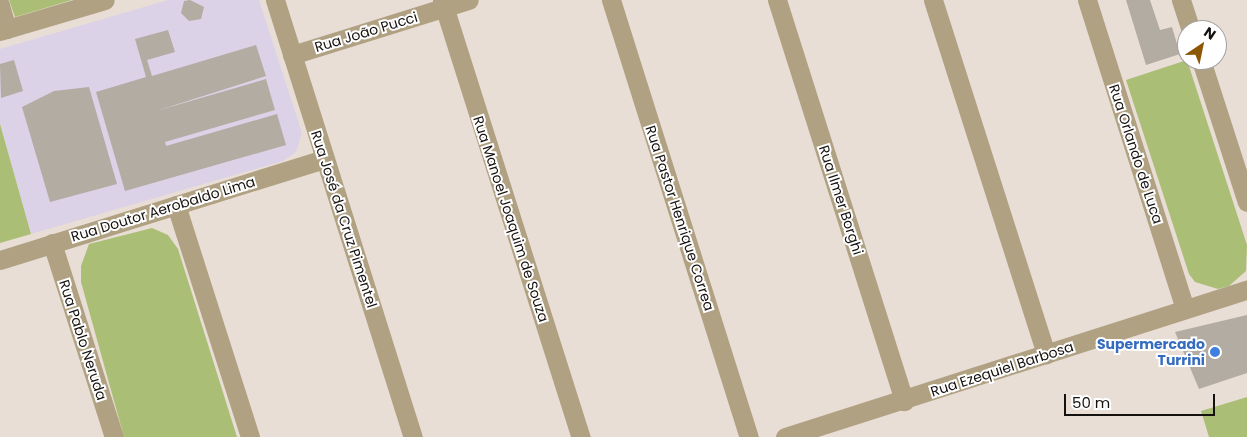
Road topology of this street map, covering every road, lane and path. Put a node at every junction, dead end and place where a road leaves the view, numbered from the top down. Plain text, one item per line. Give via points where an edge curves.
1 (105, 0) edge
2 (275, 0) edge
3 (469, 0) edge
4 (611, 0) edge
5 (777, 0) edge
6 (934, 0) edge
7 (1087, 0) edge
8 (1181, 0) edge
9 (443, 4) edge
10 (0, 5) edge
11 (1188, 20) edge
12 (4, 30) edge
13 (292, 55) junction
14 (1204, 70) edge
15 (325, 159) junction
16 (1247, 202) edge
17 (176, 205) junction
18 (52, 243) junction
19 (0, 260) edge
20 (1247, 290) edge
21 (1185, 308) junction
22 (1046, 354) junction
23 (904, 401) junction
24 (114, 437) edge
25 (250, 437) edge
26 (413, 437) edge
27 (581, 437) edge
28 (749, 437) edge
29 (785, 437) edge

1 - 12 street
2 - 13 street, Rua José da Cruz Pimentel
3 - 9 street, Rua João Pucci
4 - 28 street, Rua Pastor Henrique Correa
5 - 23 street, Rua Ilmer Borghi
6 - 22 street
7 - 21 street, Rua Orlando de Luca
8 - 11 street
9 - 13 street, Rua João Pucci
9 - 27 street, Rua Manoel Joaquim de Souza
10 - 12 street
13 - 15 street, Rua José da Cruz Pimentel
14 - 16 street
15 - 17 street, Rua Doutor Aerobaldo Lima
15 - 26 street, Rua José da Cruz Pimentel
17 - 18 street, Rua Doutor Aerobaldo Lima
17 - 25 street
18 - 19 street, Rua Doutor Aerobaldo Lima
18 - 24 street, Rua Pablo Neruda
20 - 21 street, Rua Ezequiel Barbosa
21 - 22 street, Rua Ezequiel Barbosa
22 - 23 street, Rua Ezequiel Barbosa
23 - 29 street, Rua Ezequiel Barbosa

